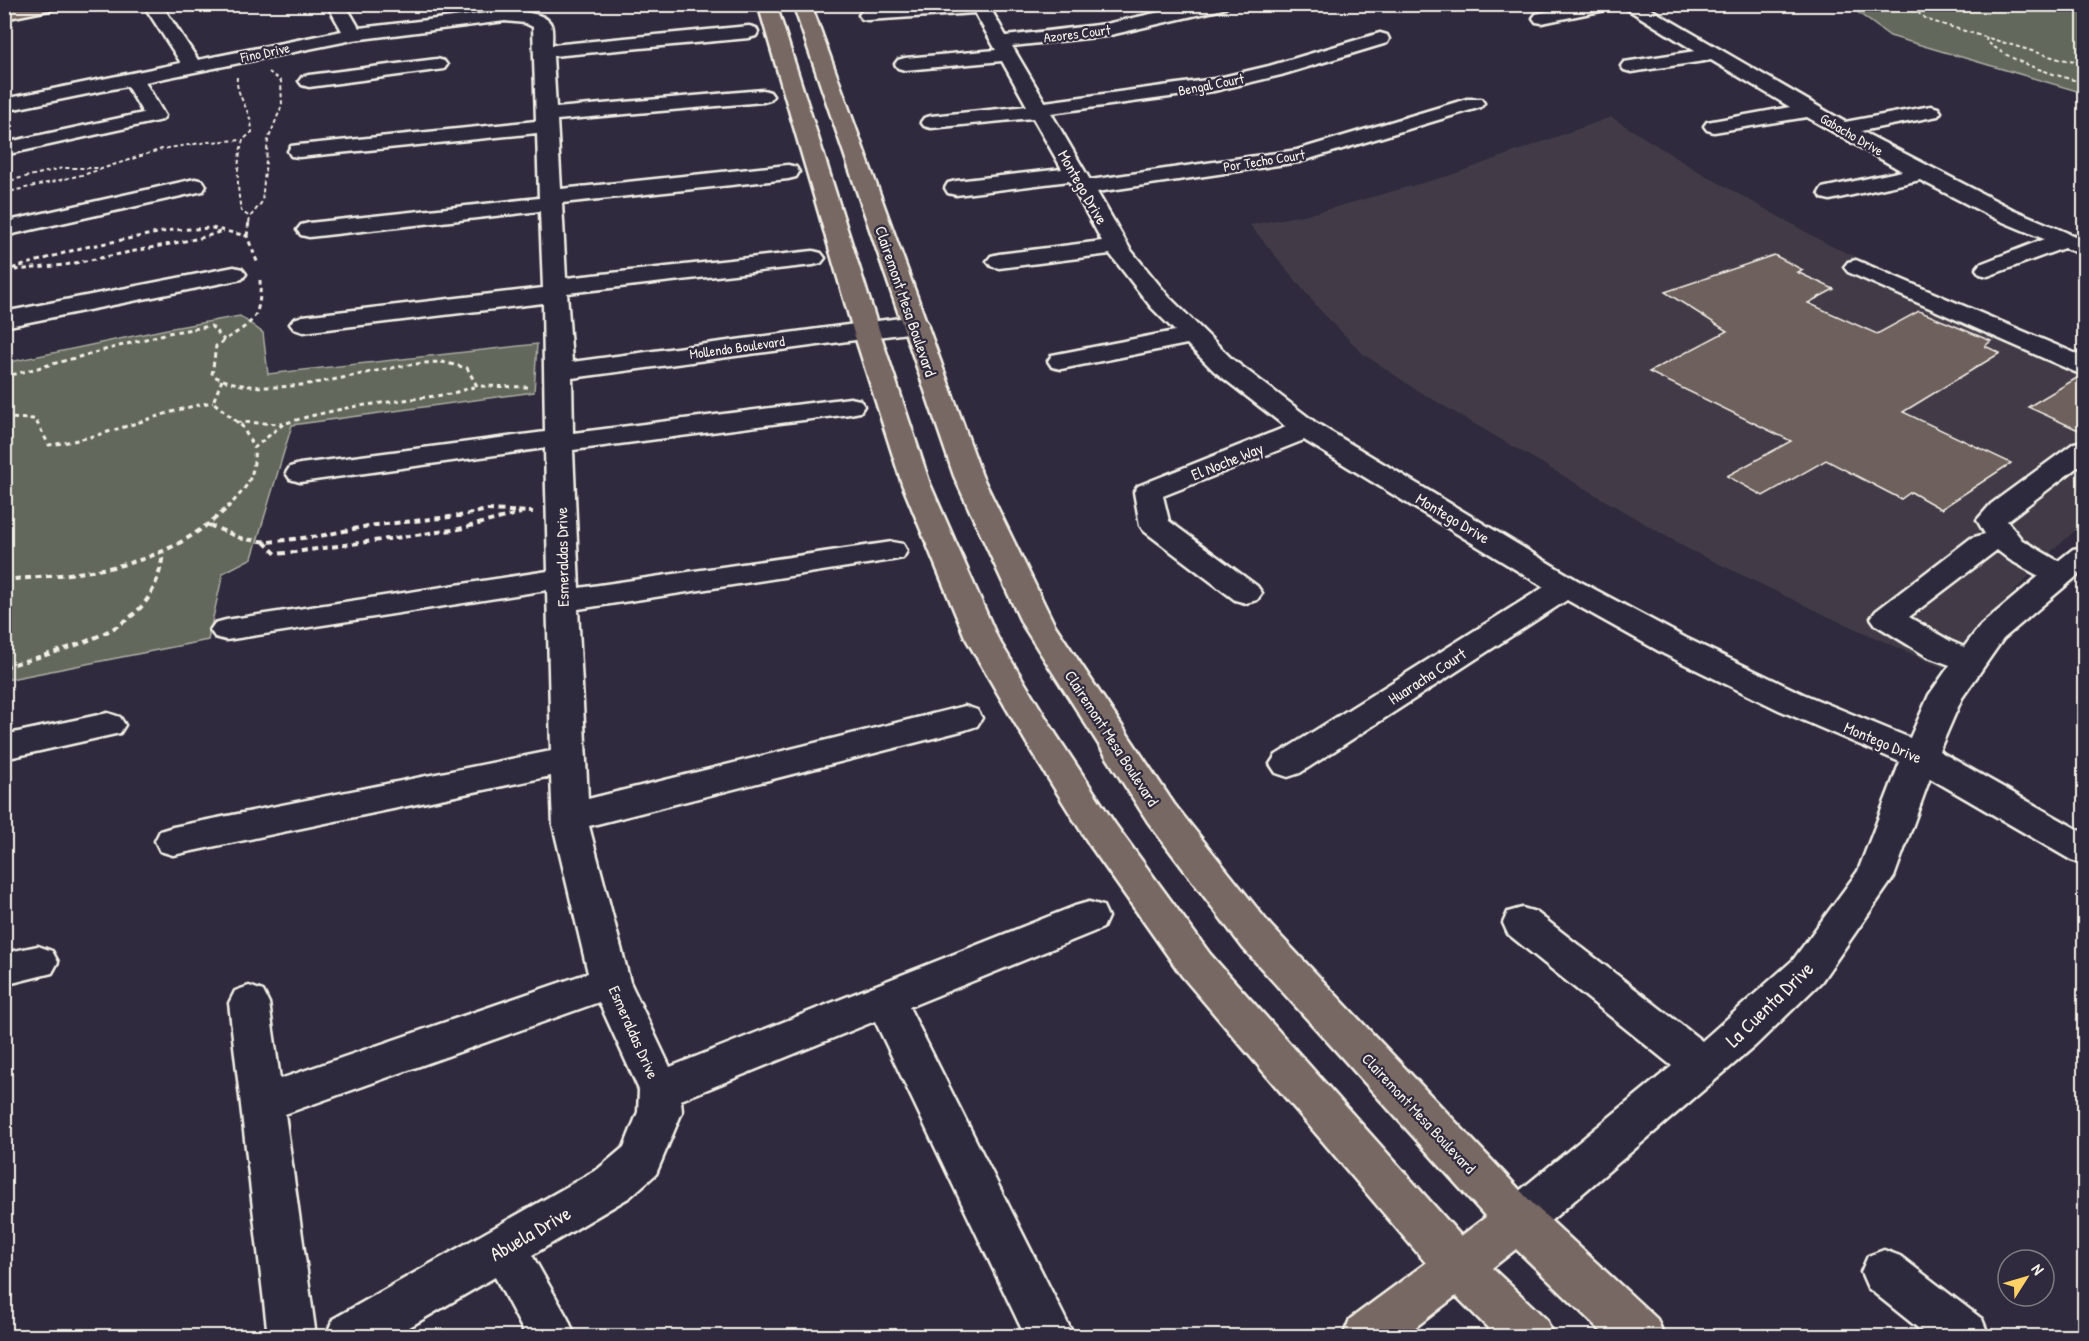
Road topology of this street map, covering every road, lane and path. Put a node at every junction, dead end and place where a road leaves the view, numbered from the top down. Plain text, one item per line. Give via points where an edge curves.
1 (53, 4) edge
2 (152, 4) edge
3 (336, 4) edge
4 (767, 4) edge
5 (802, 4) edge
6 (1223, 4) edge
7 (1609, 4) edge
8 (1906, 4) edge
9 (1637, 5) edge
10 (979, 6) edge
11 (521, 12) edge
12 (4, 14) edge
13 (868, 15) dead end
14 (1542, 18) dead end
15 (432, 23) junction
16 (748, 32) dead end
17 (353, 34) junction
18 (1987, 37) junction
19 (1380, 39) dead end
20 (1004, 49) junction
21 (545, 51) junction
22 (1715, 54) junction
23 (242, 58) junction
24 (2085, 62) edge
25 (905, 64) dead end
26 (1631, 66) dead end
27 (193, 67) junction
28 (133, 79) junction
29 (309, 81) dead end
30 (2085, 83) edge
31 (763, 96) dead end
32 (7, 98) edge
33 (1474, 103) dead end
34 (1039, 110) junction
35 (1811, 110) junction
36 (1931, 112) dead end
37 (547, 121) junction
38 (931, 123) dead end
39 (1714, 126) dead end
40 (1842, 129) junction
41 (243, 140) junction
42 (4, 149) edge
43 (299, 151) dead end
44 (100, 168) junction
45 (788, 172) dead end
46 (1922, 172) junction
47 (1080, 180) junction
48 (4, 182) edge
49 (195, 186) dead end
50 (956, 188) dead end
51 (4, 193) edge
52 (1830, 193) dead end
53 (551, 200) junction
54 (250, 217) junction
55 (2085, 221) edge
56 (4, 229) edge
57 (222, 230) junction
58 (309, 230) dead end
59 (247, 236) junction
60 (2068, 242) edge
61 (1117, 246) junction
62 (813, 258) dead end
63 (999, 261) dead end
64 (1856, 267) dead end
65 (258, 268) dead end
66 (1988, 269) dead end
67 (11, 270) junction
68 (4, 272) edge
69 (234, 274) dead end
70 (260, 280) dead end
71 (555, 291) junction
72 (912, 314) junction
73 (4, 320) edge
74 (863, 320) junction
75 (303, 324) dead end
76 (1193, 335) junction
77 (224, 340) junction
78 (1061, 361) dead end
79 (2085, 366) edge
80 (558, 370) junction
81 (4, 377) edge
82 (222, 381) junction
83 (477, 386) junction
84 (213, 402) junction
85 (850, 406) dead end
86 (4, 418) edge
87 (236, 422) junction
88 (283, 424) junction
89 (1306, 429) junction
90 (559, 440) junction
91 (254, 448) junction
92 (2085, 449) edge
93 (300, 473) dead end
94 (562, 510) junction
95 (524, 512) junction
96 (209, 525) junction
97 (2003, 537) junction
98 (263, 541) junction
99 (892, 551) dead end
100 (162, 553) junction
101 (2076, 566) edge
102 (4, 580) edge
103 (1566, 587) junction
104 (563, 590) junction
105 (1246, 593) dead end
106 (226, 630) dead end
107 (1970, 661) junction
108 (4, 666) edge
109 (965, 718) dead end
110 (108, 725) dead end
111 (4, 747) edge
112 (1920, 756) junction
113 (569, 760) junction
114 (1288, 764) dead end
115 (571, 817) junction
116 (173, 842) dead end
117 (2085, 850) edge
118 (1089, 917) dead end
119 (1522, 923) dead end
120 (610, 982) junction
121 (885, 999) junction
122 (249, 1004) dead end
123 (1702, 1066) junction
124 (660, 1090) junction
125 (262, 1104) junction
126 (1518, 1220) junction
127 (504, 1249) junction
128 (1458, 1266) junction
129 (1884, 1272) dead end
130 (292, 1336) edge
131 (350, 1336) edge
132 (550, 1336) edge
133 (1050, 1336) edge
134 (1367, 1336) edge
135 (1529, 1336) edge
136 (1640, 1336) edge
137 (1965, 1336) edge

1 - 12 main road
2 - 27 street
3 - 17 street
4 - 74 main road
5 - 72 main road, Clairemont Mesa Boulevard
6 - 20 street, Azores Court
7 - 14 street
8 - 18 path via 1928,20
9 - 22 street, Gabacho Drive
10 - 13 street
10 - 20 street, Montego Drive
11 - 15 street, Fino Drive
11 - 21 street, Esmeraldas Drive via 542,24
15 - 17 street, Fino Drive
15 - 29 street via 438,74
16 - 21 street
17 - 23 street, Fino Drive
18 - 24 path via 2059,59
18 - 30 path via 1986,41 2001,53
19 - 34 street, Bengal Court via 1214,86
20 - 25 street, Azores Court
20 - 34 street, Montego Drive
21 - 37 street, Esmeraldas Drive
22 - 26 street
22 - 35 street, Gabacho Drive
23 - 27 street, Fino Drive
23 - 41 path via 235,81 251,117 252,132
23 - 54 path via 281,81 282,105 268,140 262,202
27 - 28 street, Fino Drive
28 - 32 street, Fino Drive
28 - 42 street via 155,116
31 - 37 street
33 - 47 street, Por Techo Court via 1299,156
34 - 38 street, Bengal Court
34 - 47 street, Montego Drive
35 - 39 street
35 - 40 street, Gabacho Drive
36 - 40 street
37 - 43 street
37 - 53 street, Esmeraldas Drive
40 - 46 street, Gabacho Drive
41 - 44 path via 184,145
41 - 54 path via 237,184 241,211
44 - 48 path via 68,168
44 - 51 path
45 - 53 street
46 - 52 street
46 - 60 street, Gabacho Drive
47 - 50 street, Por Techo Court
47 - 61 street, Montego Drive
49 - 56 street
53 - 58 street
53 - 71 street, Esmeraldas Drive
54 - 59 path
55 - 60 street
57 - 59 path
57 - 67 path via 205,237 65,265
57 - 67 path via 173,230 81,248
59 - 65 path
60 - 66 street
61 - 63 street
61 - 76 street, Montego Drive via 1160,302
62 - 71 street
64 - 79 street
67 - 68 path
69 - 73 street
70 - 77 path via 262,303 256,318
71 - 75 street
71 - 80 street, Esmeraldas Drive
72 - 74 street, Mollendo Boulevard
72 - 126 main road, Clairemont Mesa Boulevard via 968,476 1038,624 1103,728 1161,813 1257,937
74 - 80 street, Mollendo Boulevard
74 - 128 main road via 916,484 981,637 1045,745 1102,834 1196,965
76 - 78 street
76 - 89 street, Montego Drive via 1223,365
77 - 81 path via 210,326 168,333
77 - 82 path via 216,346 212,375
80 - 83 path
80 - 90 street, Esmeraldas Drive
82 - 83 path via 243,386 276,385 417,363 440,363 462,365 472,373
82 - 84 path
83 - 88 path via 450,394 351,407
84 - 86 path via 71,443 50,445 35,419
84 - 87 path
85 - 90 street
87 - 88 path
87 - 91 path
88 - 91 path
89 - 103 street, Montego Drive
89 - 105 street, El Noche Way via 1148,492 1155,525
90 - 93 street
90 - 94 street, Esmeraldas Drive
91 - 96 path via 251,477 229,507
92 - 97 street via 2001,510 1992,520
94 - 95 path
94 - 104 street, Esmeraldas Drive
95 - 98 path via 487,510
95 - 98 path via 458,530 290,553 276,554
96 - 98 path via 243,539
96 - 100 path via 188,543
97 - 101 street via 2013,549
97 - 107 street via 1983,545 1887,618 1939,649
99 - 104 street
100 - 102 path via 105,568
100 - 108 path via 161,572 142,607 74,646
101 - 107 street, La Cuenta Drive via 1992,632
103 - 112 street, Montego Drive via 1781,697
103 - 114 street, Huaracha Court
104 - 106 street
104 - 113 street, Esmeraldas Drive
107 - 112 street, La Cuenta Drive via 1946,695
109 - 115 street
110 - 111 street
112 - 117 street, Montego Drive
112 - 123 street, La Cuenta Drive via 1875,877 1807,971
113 - 115 street, Esmeraldas Drive
113 - 116 street
115 - 120 street, Esmeraldas Drive
118 - 121 street
119 - 123 street
120 - 124 street, Esmeraldas Drive
120 - 125 street
121 - 124 street
121 - 133 street
122 - 125 street
123 - 126 street, La Cuenta Drive
124 - 127 street, Abuela Drive via 660,1112 640,1160 614,1183
125 - 130 street
126 - 128 main road, La Cuenta Drive
126 - 136 main road, Clairemont Mesa Boulevard
127 - 131 street, Abuela Drive
127 - 132 street
128 - 134 main road, La Cuenta Drive
128 - 135 main road
129 - 137 street

